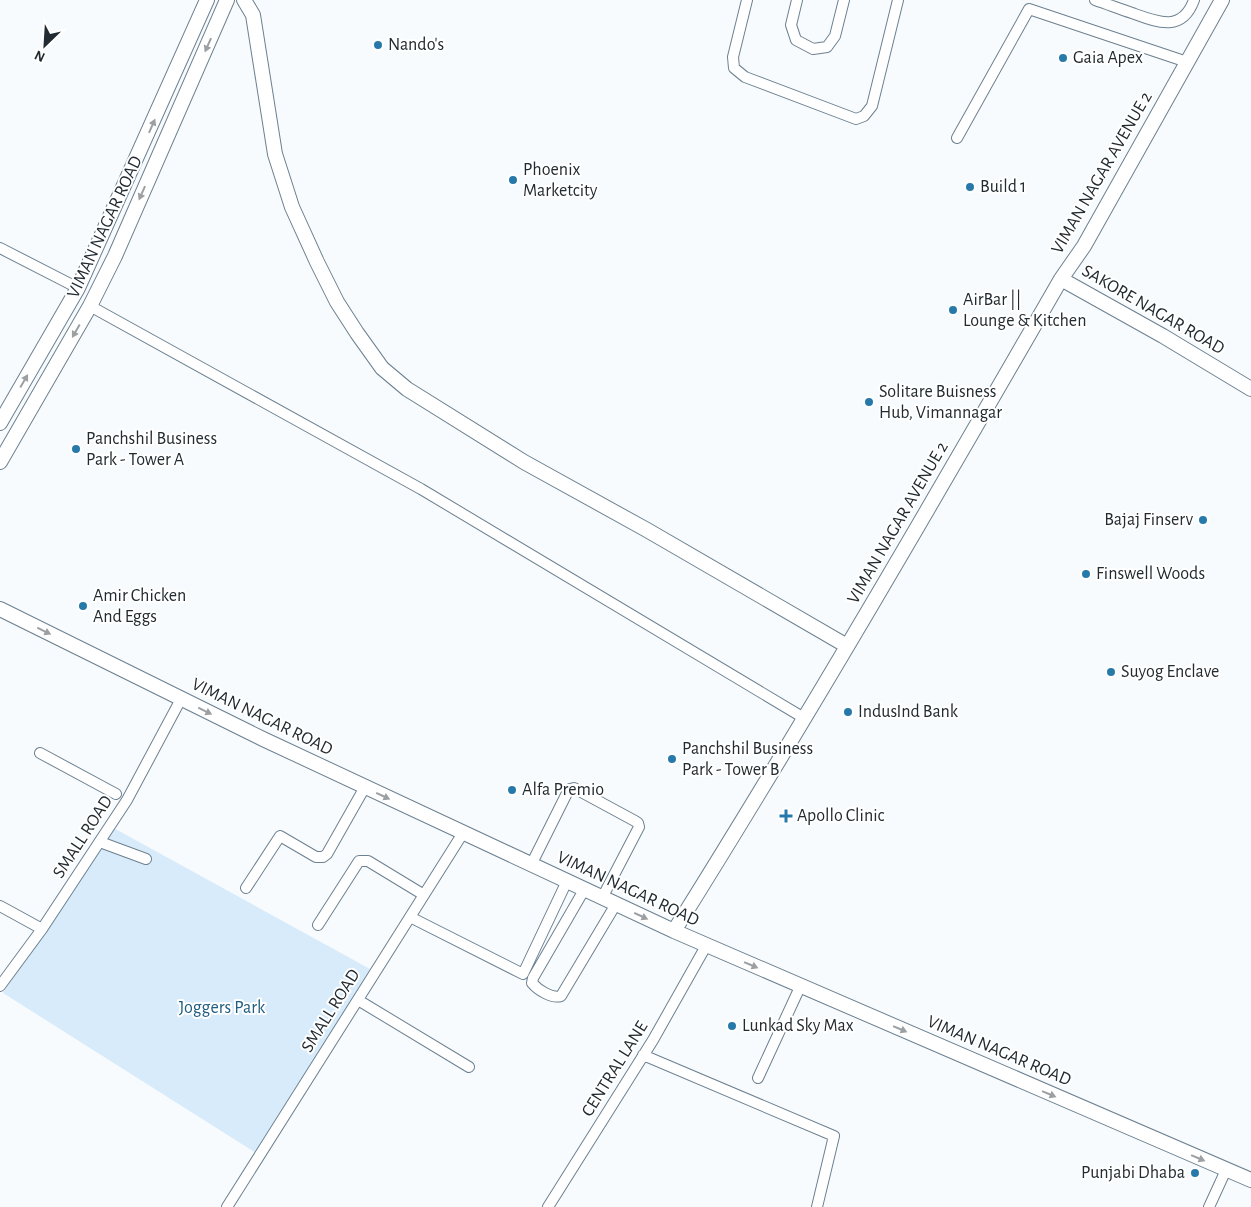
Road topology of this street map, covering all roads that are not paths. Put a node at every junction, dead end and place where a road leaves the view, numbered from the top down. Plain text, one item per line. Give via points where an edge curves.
1 (207, 0) edge
2 (227, 0) edge
3 (244, 0) edge
4 (747, 0) edge
5 (797, 0) edge
6 (844, 0) edge
7 (898, 0) edge
8 (1095, 0) edge
9 (1194, 0) edge
10 (1222, 0) edge
11 (1187, 62) junction
12 (957, 138) dead end
13 (0, 248) edge
14 (1062, 279) junction
15 (78, 288) junction
16 (90, 306) junction
17 (1251, 389) edge
18 (0, 423) edge
19 (0, 462) edge
20 (0, 609) edge
21 (847, 646) junction
22 (181, 699) junction
23 (804, 718) junction
24 (40, 753) dead end
25 (364, 787) junction
26 (116, 794) dead end
27 (463, 833) junction
28 (100, 842) junction
29 (146, 859) dead end
30 (531, 865) junction
31 (567, 882) junction
32 (246, 888) dead end
33 (584, 890) junction
34 (424, 895) junction
35 (602, 898) junction
36 (616, 904) junction
37 (0, 906) edge
38 (410, 917) junction
39 (318, 925) dead end
40 (42, 929) junction
41 (674, 931) junction
42 (706, 946) junction
43 (0, 986) edge
44 (800, 987) junction
45 (358, 1000) junction
46 (643, 1055) junction
47 (469, 1068) dead end
48 (758, 1078) dead end
49 (1226, 1170) junction
50 (1251, 1180) edge
51 (227, 1207) edge
52 (548, 1207) edge
53 (817, 1207) edge
54 (1209, 1207) edge

15 -> 1 street, VIMAN NAGAR ROAD
2 -> 16 street, VIMAN NAGAR ROAD
3 - 21 street via 252,14 275,154 292,207 338,302 382,368 407,389 524,462
4 - 7 street via 733,57 734,68 745,77 856,119 864,116 872,106
5 - 6 street via 791,25 796,40 813,49 827,47 835,36
8 - 9 street via 1160,23 1182,17
10 - 11 street, VIMAN NAGAR AVENUE 2
11 - 12 street via 1029,9
11 - 14 street, VIMAN NAGAR AVENUE 2 via 1084,246
13 - 15 street
14 - 17 street, SAKORE NAGAR ROAD
14 - 21 street, VIMAN NAGAR AVENUE 2
18 -> 15 street, VIMAN NAGAR ROAD
16 -> 19 street, VIMAN NAGAR ROAD
16 - 23 street via 420,490
20 -> 22 street, VIMAN NAGAR ROAD
21 - 23 street, VIMAN NAGAR AVENUE 2
22 -> 25 street, VIMAN NAGAR ROAD
22 - 28 street, SMALL ROAD via 127,800
23 - 41 street, VIMAN NAGAR AVENUE 2
24 - 26 street
25 -> 27 street, VIMAN NAGAR ROAD
25 - 32 street via 327,854 316,857 280,836
27 - 30 street, VIMAN NAGAR ROAD
27 - 34 street, SMALL ROAD
28 - 29 street
28 - 40 street, SMALL ROAD
30 - 31 street, VIMAN NAGAR ROAD
30 - 35 street via 567,793 574,788 638,823 639,827
31 - 33 street, VIMAN NAGAR ROAD
31 - 38 street via 523,974
33 - 35 street, VIMAN NAGAR ROAD
33 - 36 street via 533,978 535,986 552,996 561,996
34 - 38 street, SMALL ROAD
34 - 39 street via 368,861 359,861
35 - 36 street, VIMAN NAGAR ROAD
36 -> 41 street, VIMAN NAGAR ROAD
37 - 40 street
38 - 45 street, SMALL ROAD
40 - 43 street, SMALL ROAD
41 - 42 street, VIMAN NAGAR ROAD
42 -> 44 street, VIMAN NAGAR ROAD
42 - 46 street, CENTRAL LANE
44 - 48 street
44 -> 49 street, VIMAN NAGAR ROAD
45 - 47 street
45 - 51 street, SMALL ROAD
46 - 52 street, CENTRAL LANE
46 - 53 street via 834,1136
49 - 50 street, VIMAN NAGAR ROAD
49 - 54 street

